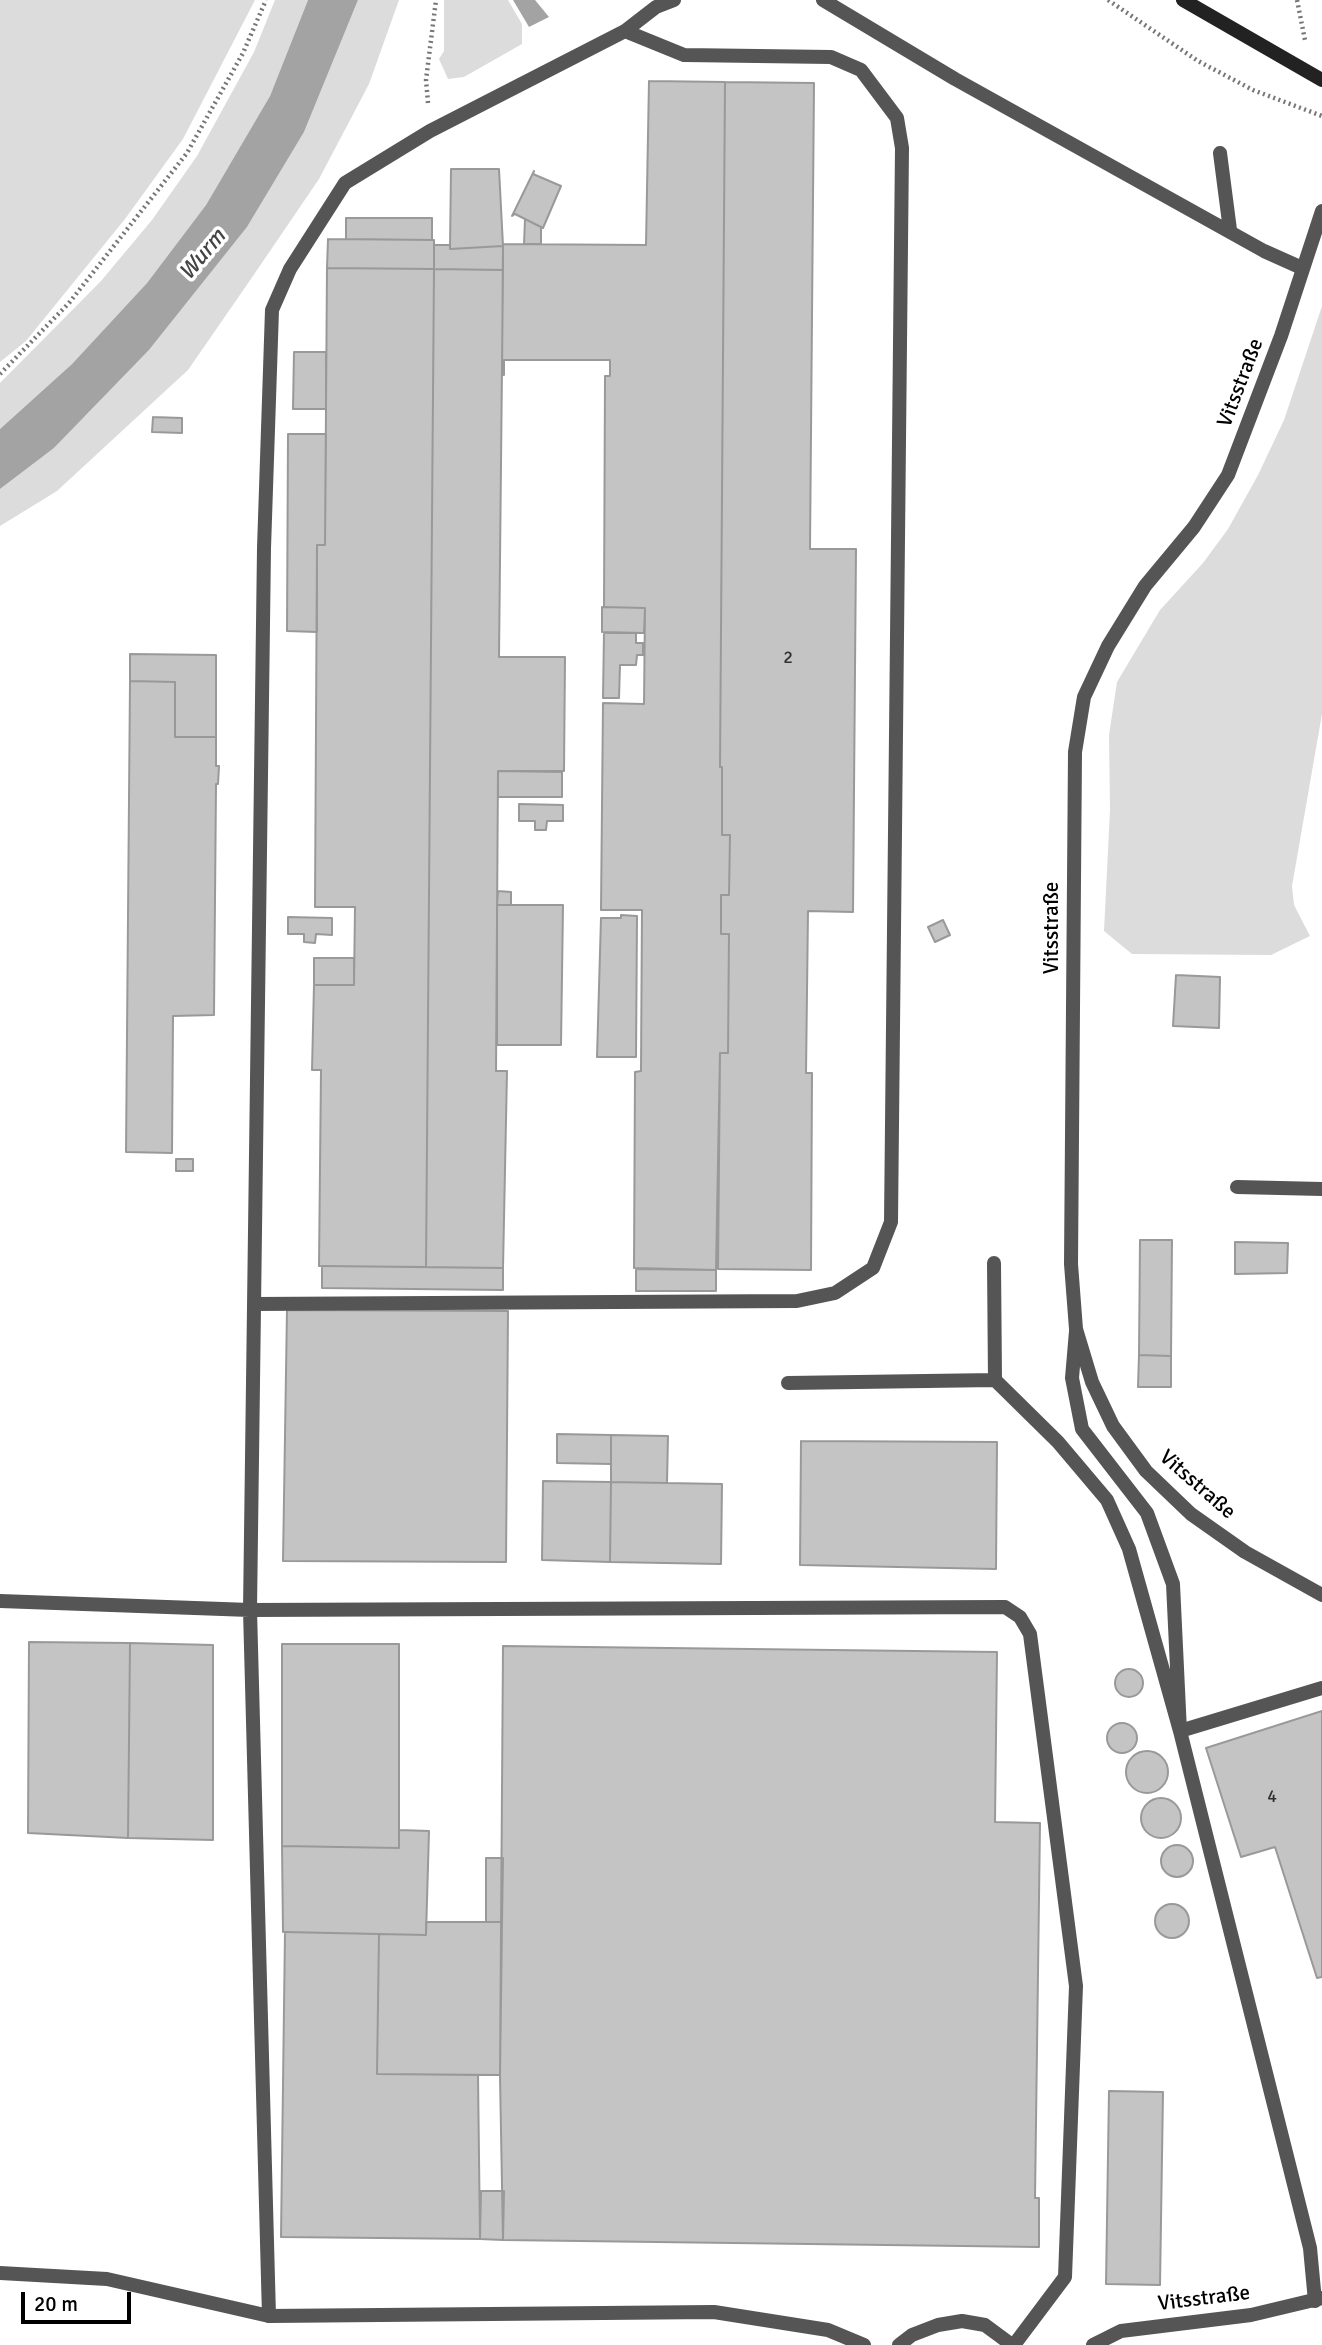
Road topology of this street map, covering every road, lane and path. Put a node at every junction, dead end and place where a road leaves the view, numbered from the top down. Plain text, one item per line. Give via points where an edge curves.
1 (266, 0) edge
2 (436, 0) edge
3 (674, 0) edge
4 (823, 0) edge
5 (1108, 0) edge
6 (1184, 0) edge
7 (1297, 0) edge
8 (625, 31) junction
9 (1300, 69) junction
10 (1322, 80) edge
11 (1322, 116) edge
12 (430, 131) junction
13 (1220, 153) dead end
14 (1322, 211) edge
15 (1230, 230) junction
16 (1302, 268) junction
17 (0, 374) edge
18 (1237, 1187) dead end
19 (1322, 1189) edge
20 (994, 1264) dead end
21 (254, 1304) junction
22 (1076, 1329) junction
23 (995, 1380) junction
24 (788, 1383) dead end
25 (1322, 1595) edge
26 (0, 1601) edge
27 (250, 1610) junction
28 (1322, 1688) edge
29 (1180, 1731) junction
30 (0, 2273) edge
31 (1319, 2300) edge
32 (269, 2316) junction
33 (864, 2345) edge
34 (899, 2345) edge
35 (1013, 2345) edge
36 (1093, 2345) edge

1 - 17 path via 243,53 187,153 69,303
2 - 12 path via 426,80
3 - 8 street via 656,7
4 - 15 street
5 - 11 path via 1198,61 1253,90
6 - 9 street
7 - 9 path via 1308,56
8 - 12 street
8 - 21 street via 684,55 831,57 861,70 897,118 902,148 891,1222 873,1268 835,1293 796,1300
9 - 10 street
12 - 21 street via 345,183 289,269 272,310 264,548
13 - 15 street
14 - 16 street, Vitsstraße
15 - 16 street
16 - 22 street, Vitsstraße via 1228,475 1194,527 1145,586 1108,646 1084,697 1074,752 1071,1264
18 - 19 street
20 - 23 street
21 - 27 street
22 - 25 street, Vitsstraße via 1113,1426 1146,1471 1245,1552
22 - 29 street via 1072,1378 1082,1429 1147,1513 1174,1584
23 - 24 street
23 - 29 street via 1058,1442 1107,1500 1129,1549
26 - 27 street
27 - 32 street
27 - 35 street via 1004,1606 1020,1617 1030,1634 1076,1986 1065,2277
28 - 29 street
29 - 31 street via 1310,2248
30 - 32 street via 107,2279
31 - 36 street, Vitsstraße via 1251,2315 1121,2331
32 - 33 street via 714,2312 828,2330
34 - 35 street via 912,2335 962,2321 985,2325

